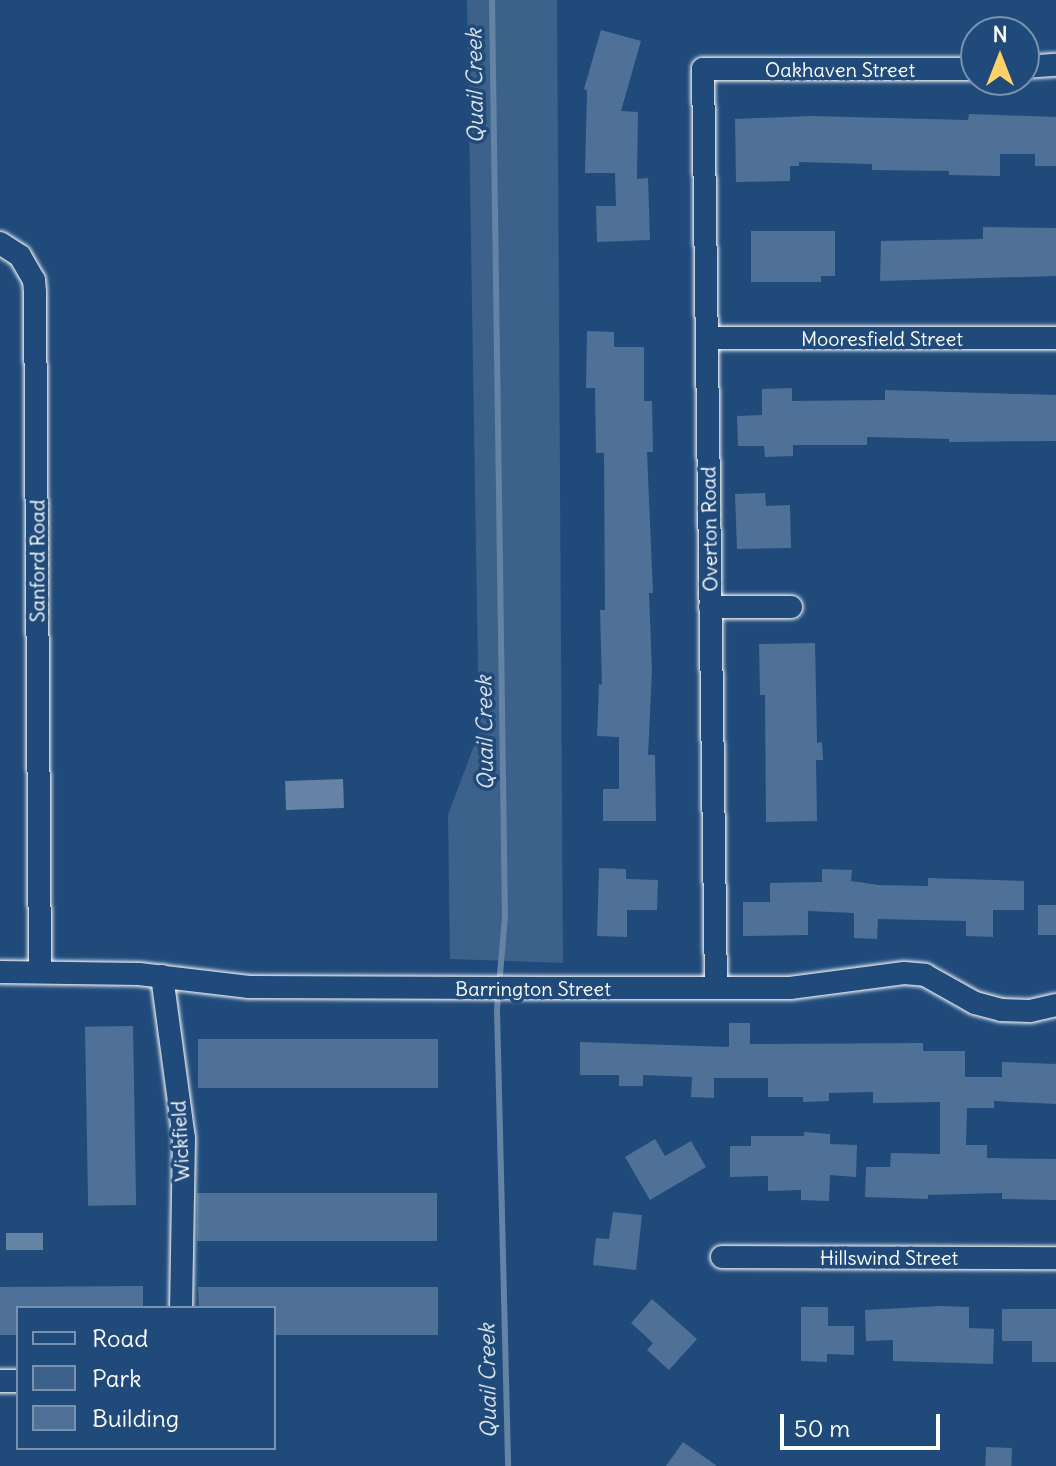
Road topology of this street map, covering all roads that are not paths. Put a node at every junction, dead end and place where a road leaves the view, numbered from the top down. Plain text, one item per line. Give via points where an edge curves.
1 (703, 69) joint
2 (960, 69) edge
3 (4, 245) edge
4 (708, 338) junction
5 (1056, 338) edge
6 (710, 607) junction
7 (791, 607) dead end
8 (0, 972) edge
9 (40, 972) junction
10 (162, 976) junction
11 (716, 988) junction
12 (1056, 1005) edge
13 (722, 1257) dead end
14 (1056, 1258) edge
15 (181, 1306) edge

1 - 2 street, Oakhaven Street
1 - 4 street, Overton Road
3 - 9 street, Sanford Road via 29,269 35,292
4 - 5 street, Mooresfield Street
4 - 6 street, Overton Road
6 - 7 street
6 - 11 street, Overton Road
8 - 9 street, Barrington Street
9 - 10 street, Barrington Street
10 - 11 street, Barrington Street via 249,987
10 - 15 street, Wickfield via 184,1138
11 - 12 street, Barrington Street via 790,988 904,973 925,975 975,1003 1001,1010
13 - 14 street, Hillswind Street

